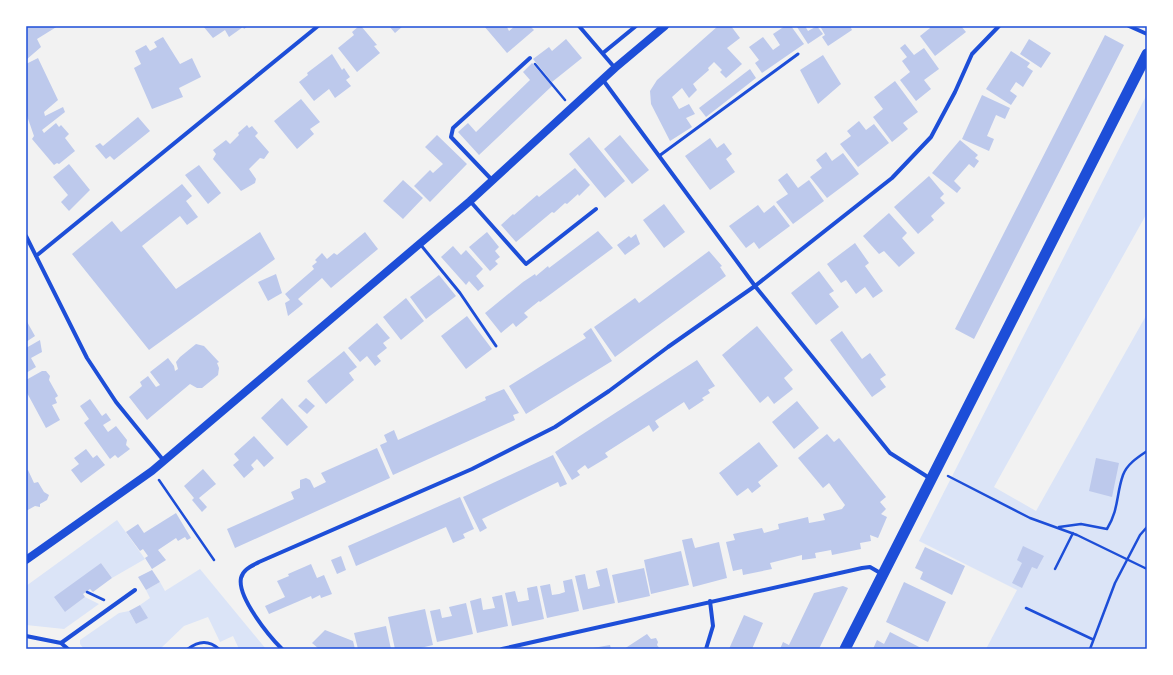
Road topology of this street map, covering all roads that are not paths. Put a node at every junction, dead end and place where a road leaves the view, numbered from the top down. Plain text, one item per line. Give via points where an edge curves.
1 (318, 26) edge
2 (579, 26) edge
3 (636, 26) edge
4 (666, 26) edge
5 (999, 26) edge
6 (1129, 26) edge
7 (1147, 34) edge
8 (602, 53) junction
9 (798, 54) dead end
10 (1147, 54) edge
11 (530, 58) road end
12 (615, 68) junction
13 (603, 80) junction
14 (659, 156) junction
15 (492, 180) junction
16 (470, 201) junction
17 (596, 209) dead end
18 (27, 239) edge
19 (420, 244) junction
20 (36, 256) junction
21 (755, 286) junction
22 (496, 346) dead end
23 (164, 460) junction
24 (932, 480) junction
25 (26, 560) edge
26 (884, 575) junction
27 (134, 590) dead end
28 (710, 601) junction
29 (26, 636) edge
30 (61, 643) junction
31 (68, 649) edge
32 (188, 649) edge
33 (219, 649) edge
34 (282, 649) edge
35 (502, 649) edge
36 (706, 649) edge
37 (845, 649) edge

1 - 20 street
2 - 8 street
3 - 8 street
4 - 12 main road
5 - 21 street via 972,54 931,137 892,178
6 - 7 street
8 - 12 street
9 - 14 lane
10 - 24 highway
11 - 15 street via 453,128 451,137
12 - 13 main road
13 - 14 street
13 - 15 main road
14 - 21 street
15 - 16 main road
16 - 17 street via 526,264
16 - 19 main road
18 - 20 street
19 - 22 lane via 460,292
19 - 23 main road
20 - 23 street via 87,358 116,402
21 - 24 street via 890,453
21 - 34 street via 555,428 472,469 245,570 240,578 244,598 272,639
23 - 25 main road
24 - 26 highway
26 - 28 street via 870,568 862,568
26 - 37 highway
27 - 30 street
28 - 35 street
28 - 36 street via 713,626
29 - 30 street
30 - 31 street
32 - 33 lane via 205,642

